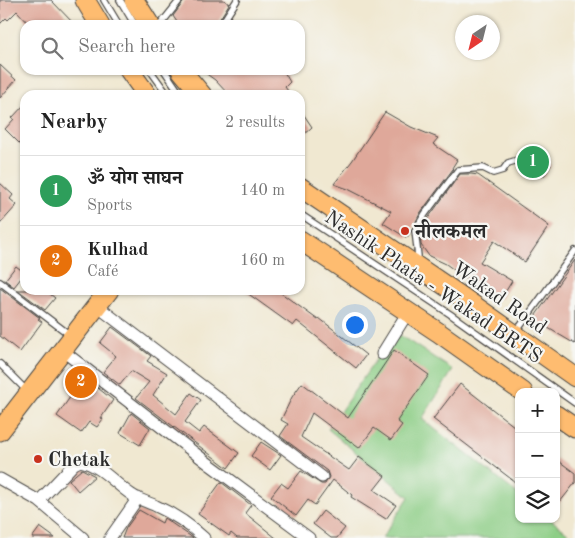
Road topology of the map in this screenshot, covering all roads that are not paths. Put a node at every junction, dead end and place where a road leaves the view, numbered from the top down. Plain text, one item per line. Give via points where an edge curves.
1 (84, 0) edge
2 (104, 0) edge
3 (120, 0) edge
4 (134, 0) edge
5 (180, 0) edge
6 (238, 0) edge
7 (97, 20) edge
8 (116, 20) edge
9 (132, 20) edge
10 (147, 20) edge
11 (164, 20) edge
12 (224, 20) edge
13 (133, 75) edge
14 (154, 75) edge
15 (167, 75) edge
16 (189, 75) edge
17 (143, 90) edge
18 (164, 90) edge
19 (177, 90) edge
20 (199, 90) edge
21 (528, 150) dead end
22 (305, 190) edge
23 (305, 217) edge
24 (305, 243) edge
25 (575, 251) edge
26 (412, 264) junction
27 (0, 282) edge
28 (105, 295) edge
29 (97, 306) junction
30 (408, 312) junction
31 (515, 334) junction
32 (68, 344) junction
33 (382, 354) dead end
34 (0, 364) edge
35 (574, 375) edge
36 (517, 388) edge
37 (30, 393) junction
38 (575, 403) edge
39 (560, 418) edge
40 (2, 425) edge
41 (575, 428) edge
42 (322, 477) dead end
43 (0, 479) edge
44 (138, 498) junction
45 (39, 501) junction
46 (83, 538) edge
47 (110, 538) edge
48 (204, 538) edge
49 (309, 538) edge

1 - 7 main road
2 - 8 lane
3 - 9 lane
4 - 10 main road
5 - 11 lane
6 - 12 lane
13 - 17 main road
14 - 18 lane
15 - 19 lane
16 - 20 main road
21 - 26 lane via 522,159 493,173 483,168 458,170 415,231 418,256
22 - 26 main road, Wakad Road
23 - 38 lane, Nashik Phata - Wakad BRTS via 450,314
24 - 30 main road
25 - 31 lane
26 - 31 main road, Wakad Road
27 - 32 lane
28 - 29 main road
29 - 32 main road
29 - 42 street
30 - 33 street
30 - 36 main road
31 - 35 main road, Wakad Road
32 - 37 main road
32 - 49 street via 209,464
34 - 37 lane
37 - 40 main road
39 - 41 main road
43 - 45 street
44 - 45 street via 98,468 80,461
44 - 47 street
44 - 48 street via 190,525
45 - 46 street

